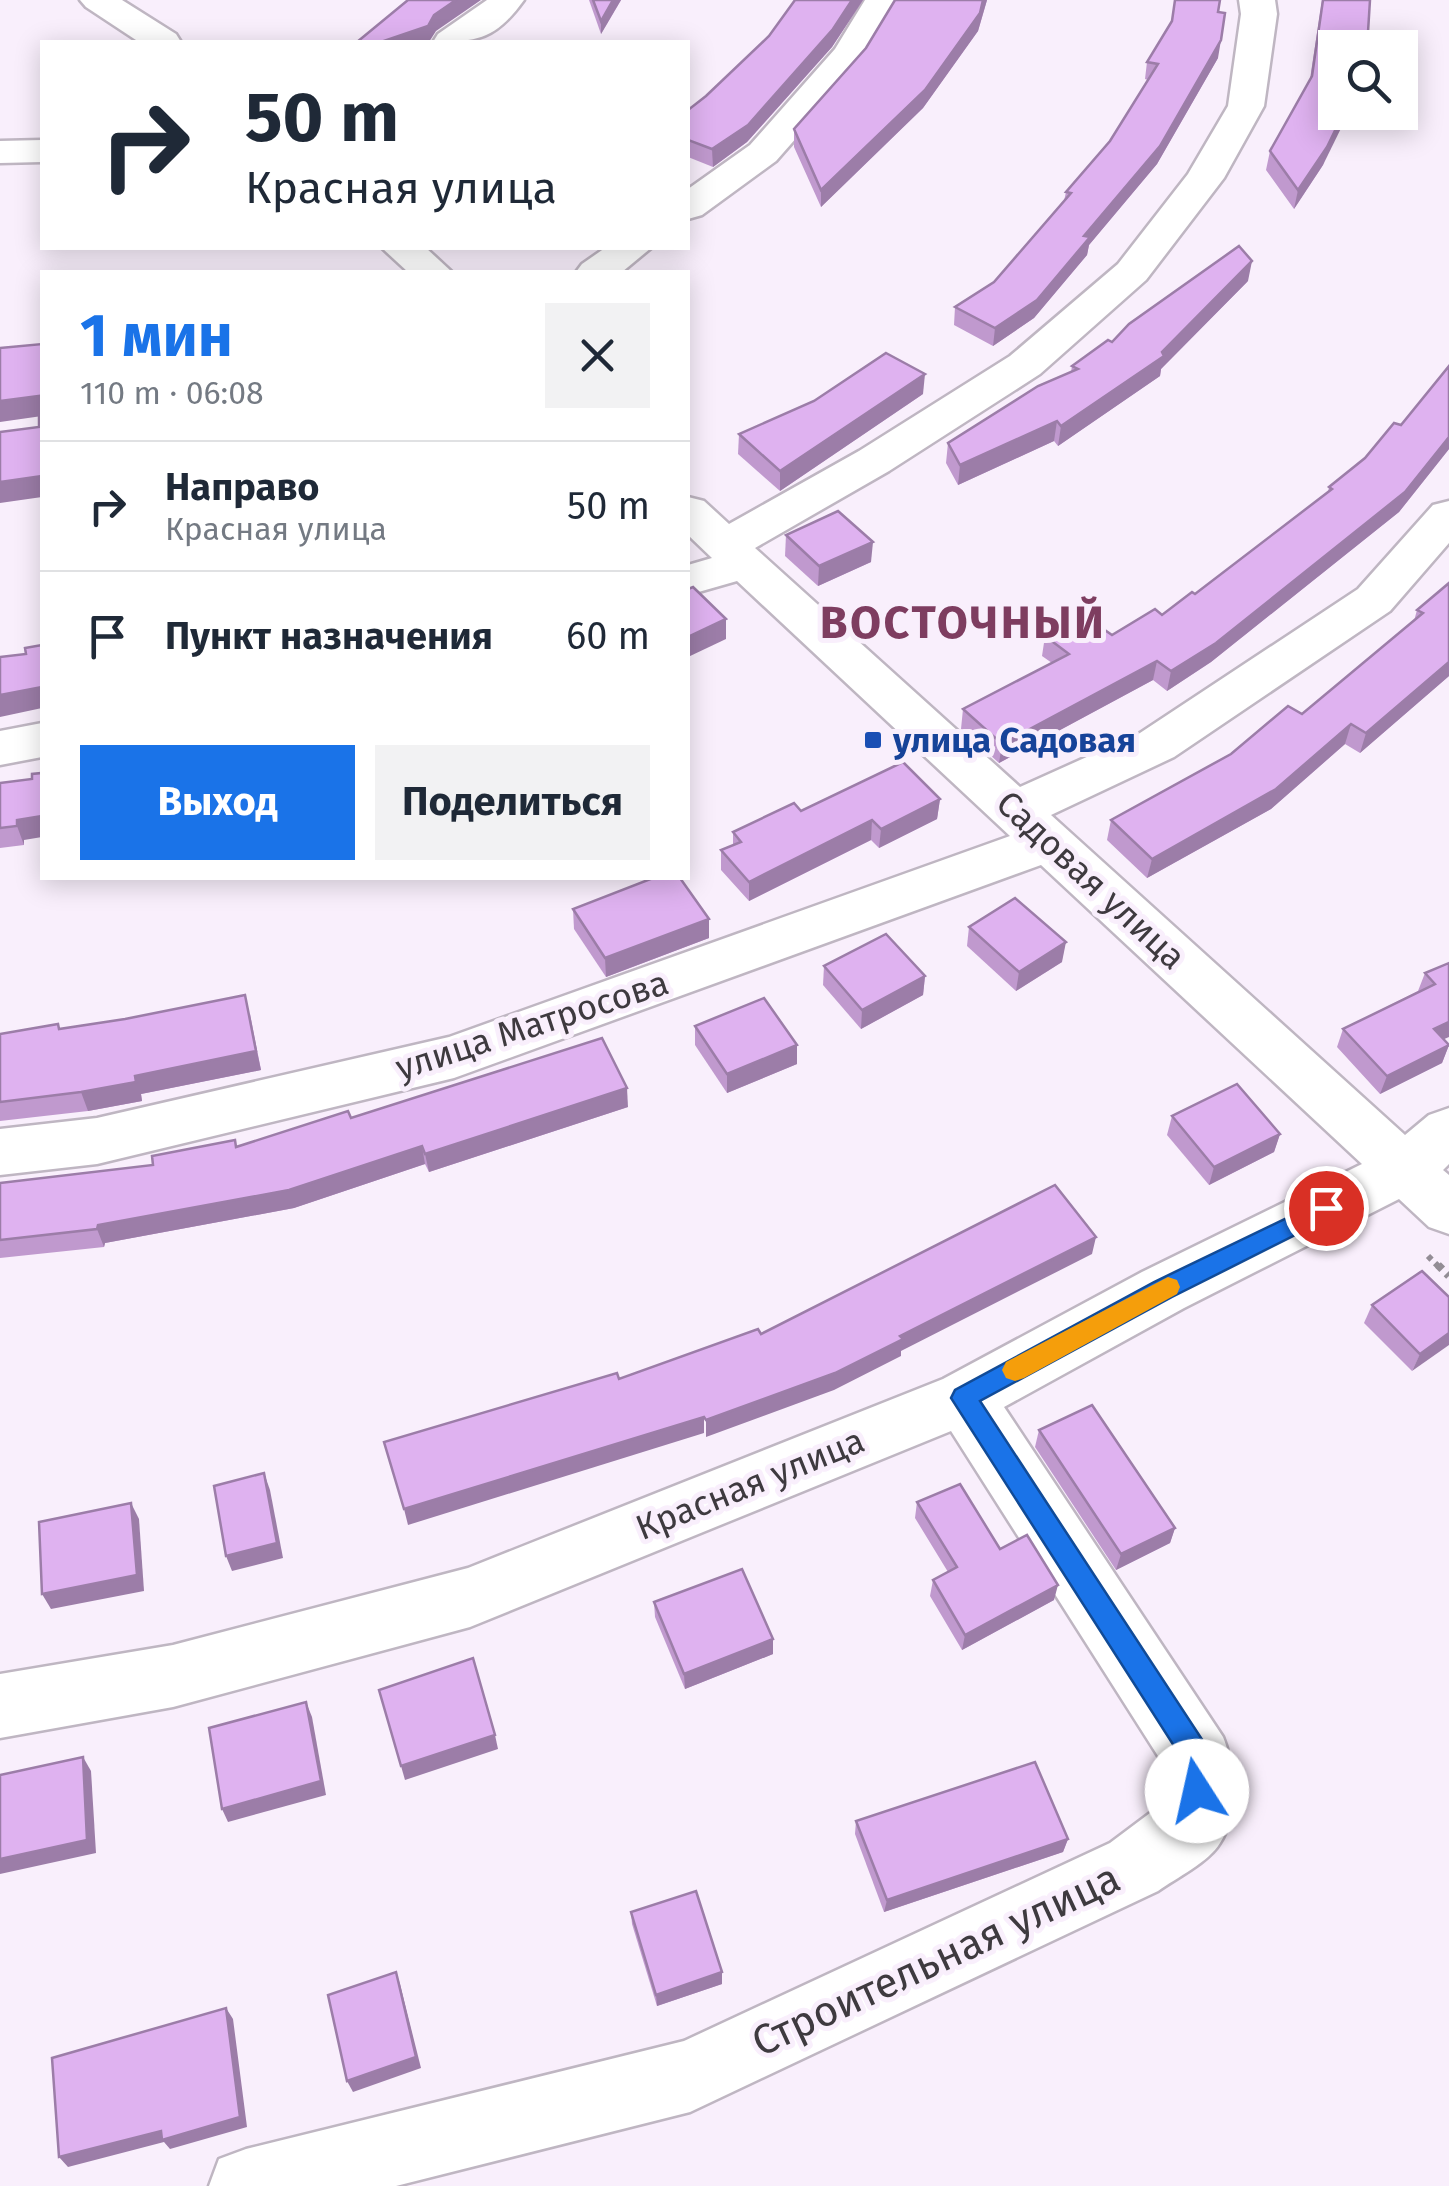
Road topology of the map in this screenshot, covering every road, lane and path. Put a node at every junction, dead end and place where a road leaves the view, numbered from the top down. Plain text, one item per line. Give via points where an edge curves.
1 (98, 0) edge
2 (506, 0) edge
3 (883, 0) edge
4 (1257, 0) edge
5 (160, 40) edge
6 (454, 40) edge
7 (0, 152) edge
8 (40, 152) edge
9 (690, 206) edge
10 (404, 250) edge
11 (627, 250) edge
12 (430, 270) edge
13 (599, 270) edge
14 (690, 513) edge
15 (1449, 515) edge
16 (734, 555) junction
17 (690, 579) edge
18 (40, 740) edge
19 (0, 748) edge
20 (1032, 826) junction
21 (1449, 1131) edge
22 (0, 1152) edge
23 (1404, 1170) junction
24 (1449, 1210) edge
25 (964, 1398) junction
26 (0, 1706) edge
27 (246, 2186) edge

1 - 5 street
2 - 6 street
3 - 9 street via 849,56 763,152
4 - 16 street via 1246,106 1206,178 1132,272 1026,365
7 - 8 street
10 - 12 street
11 - 13 street
14 - 16 street, Садовая улица
15 - 20 street, улица Матросова via 1374,600
16 - 17 street
16 - 20 street, Садовая улица
18 - 19 street
20 - 22 street, улица Матросова via 454,1057 97,1141
20 - 23 street, Садовая улица
21 - 23 street, Красная улица
23 - 24 street, Садовая улица
23 - 25 street, Красная улица
25 - 26 street, Красная улица via 470,1597 173,1676
25 - 27 street, Строительная улица via 1199,1760 1195,1822 1134,1867 690,2076

